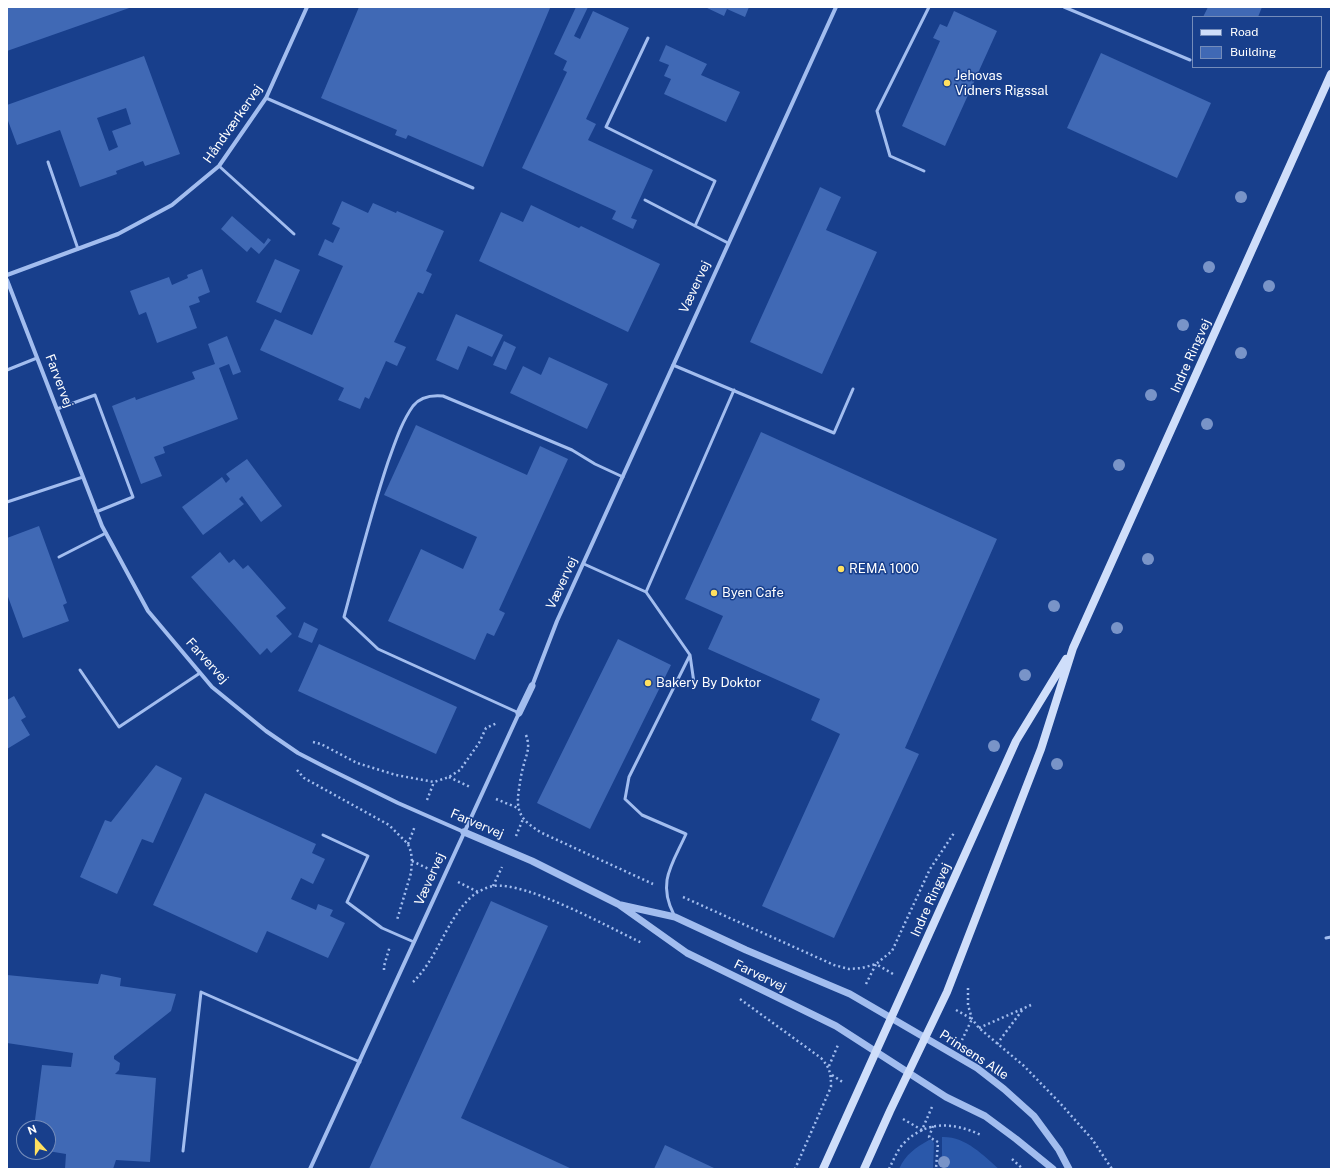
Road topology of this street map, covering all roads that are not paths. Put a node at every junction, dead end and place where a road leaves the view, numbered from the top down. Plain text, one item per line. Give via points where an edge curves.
1 (307, 7) edge
2 (836, 7) edge
3 (929, 7) edge
4 (1064, 7) edge
5 (648, 38) dead end
6 (1190, 60) dead end
7 (1331, 74) edge
8 (266, 98) junction
9 (48, 162) dead end
10 (219, 166) junction
11 (924, 172) dead end
12 (473, 188) dead end
13 (645, 200) dead end
14 (695, 226) junction
15 (294, 234) dead end
16 (728, 243) junction
17 (78, 248) junction
18 (7, 275) edge
19 (7, 280) edge
20 (37, 358) junction
21 (673, 364) junction
22 (7, 370) edge
23 (853, 388) dead end
24 (734, 390) junction
25 (57, 409) junction
26 (83, 477) junction
27 (623, 477) junction
28 (7, 502) edge
29 (96, 512) junction
30 (106, 533) junction
31 (59, 556) dead end
32 (584, 564) junction
33 (646, 592) junction
34 (1073, 648) junction
35 (690, 655) junction
36 (80, 670) dead end
37 (200, 673) junction
38 (694, 683) dead end
39 (532, 686) joint
40 (519, 713) junction
41 (464, 832) junction
42 (323, 835) dead end
43 (618, 904) junction
44 (675, 917) junction
45 (1326, 938) dead end
46 (1331, 938) edge
47 (414, 942) junction
48 (890, 1018) junction
49 (925, 1038) junction
50 (875, 1052) junction
51 (360, 1062) junction
52 (908, 1073) junction
53 (183, 1151) dead end
54 (310, 1169) edge
55 (823, 1169) edge
56 (864, 1169) edge
57 (1053, 1169) edge
58 (1069, 1169) edge

1 - 8 street, Håndværkervej
2 - 16 street, Vævervej
3 - 11 lane via 877,111 890,156
4 - 6 lane
5 - 14 lane via 606,127 715,181
7 - 34 main road, Indre Ringvej
8 - 10 street, Håndværkervej
8 - 12 lane
9 - 17 lane
10 - 15 lane
10 - 17 street, Håndværkervej via 172,205 118,234
13 - 14 lane
14 - 16 lane
16 - 21 street, Vævervej
17 - 18 street, Håndværkervej
19 - 20 street, Farvervej
20 - 22 lane
20 - 25 street, Farvervej
21 - 24 lane
21 - 27 street, Vævervej
23 - 24 lane via 834,433
24 - 33 lane
25 - 26 street, Farvervej
25 - 29 lane via 95,395 133,497
26 - 28 lane
26 - 29 street, Farvervej
27 - 32 street, Vævervej
27 - 40 lane via 594,464 572,450 443,396 433,395 413,405 400,428 378,493 344,617 378,649
29 - 30 street, Farvervej
30 - 31 lane
30 - 37 street, Farvervej via 148,611
32 - 33 lane
32 - 39 street, Vævervej via 557,621
33 - 35 lane
34 - 48 main road, Indre Ringvej via 1016,741
34 - 49 main road, Indre Ringvej via 1041,749 947,992
35 - 38 lane
35 - 44 lane via 629,777 625,799 642,815 686,834 668,875 666,889 668,904
36 - 37 lane via 118,727
37 - 41 street, Farvervej via 212,687 298,753 398,803
39 - 40 street, Vævervej
40 - 41 street, Vævervej
41 - 43 street, Farvervej via 532,861
41 - 47 street, Vævervej
42 - 47 lane via 368,856 347,902 382,928
43 - 44 street, Farvervej
43 - 50 street, Farvervej via 687,953 836,1026
44 - 48 street, Farvervej via 850,994
45 - 46 lane
47 - 51 street, Vævervej
48 - 49 street, Farvervej
48 - 50 main road, Indre Ringvej
49 - 52 main road, Indre Ringvej
49 - 58 street, Prinsens Alle via 977,1068 1034,1116 1059,1150
50 - 52 street, Farvervej
50 - 55 main road, Indre Ringvej
51 - 53 lane via 201,992
51 - 54 street, Vævervej
52 - 56 main road, Indre Ringvej
52 - 57 street via 946,1097 985,1116

